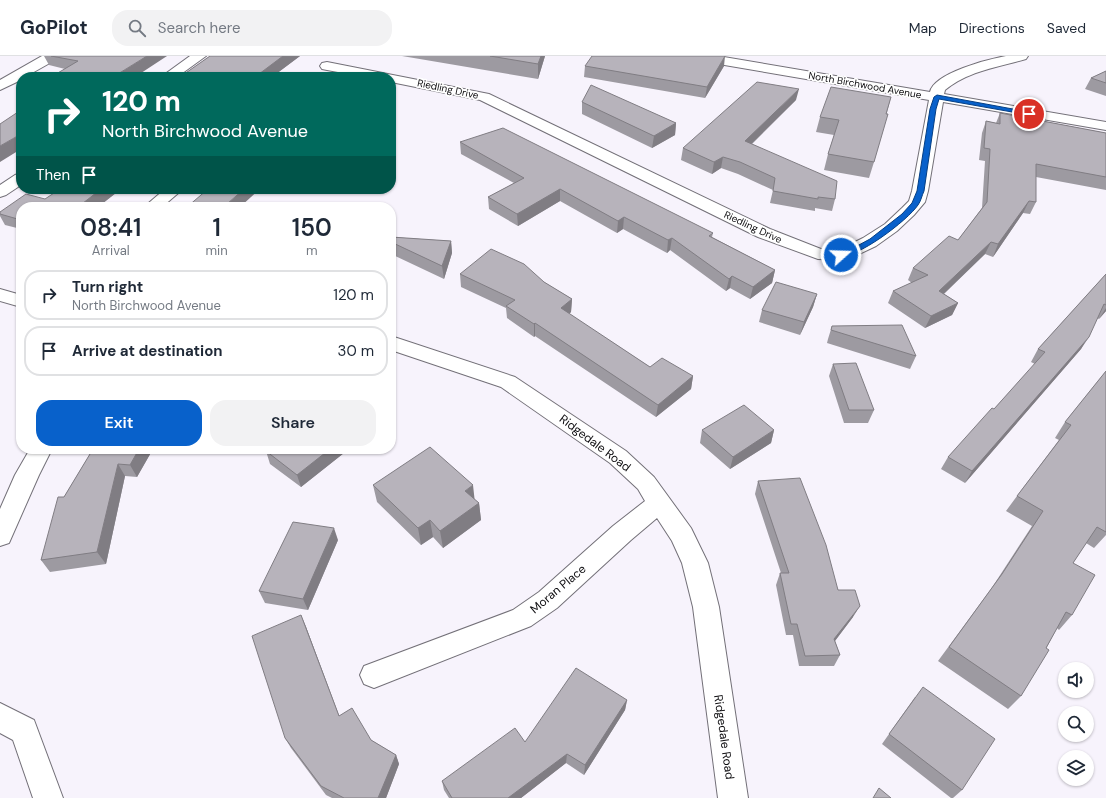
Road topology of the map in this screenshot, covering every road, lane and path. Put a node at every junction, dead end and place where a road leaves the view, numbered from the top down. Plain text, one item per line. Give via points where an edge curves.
1 (52, 56) edge
2 (199, 56) edge
3 (340, 56) edge
4 (695, 56) edge
5 (1022, 56) edge
6 (24, 72) edge
7 (175, 72) edge
8 (346, 72) edge
9 (16, 77) edge
10 (396, 79) edge
11 (0, 86) edge
12 (937, 97) junction
13 (1106, 126) edge
14 (16, 181) edge
15 (0, 192) edge
16 (168, 194) edge
17 (158, 202) edge
18 (0, 295) edge
19 (16, 300) edge
20 (396, 345) edge
21 (38, 454) edge
22 (659, 503) junction
23 (0, 536) edge
24 (374, 675) dead end
25 (0, 716) edge
26 (48, 798) edge
27 (733, 798) edge

1 - 6 street
2 - 7 street
3 - 8 street via 322,69
4 - 12 street, North Birchwood Avenue
5 - 12 street, Riedling Drive via 963,73 948,80 938,88
9 - 11 street
10 - 12 street, Riedling Drive via 484,97 764,233 828,256 841,255 860,248 905,216 916,204
12 - 13 street, North Birchwood Avenue
14 - 15 street
16 - 17 street
18 - 19 street
20 - 22 street, Ridgedale Road via 508,382 618,457 646,483
21 - 23 street
22 - 24 street, Moran Place via 548,600 522,618
22 - 27 street, Ridgedale Road via 682,535 695,563 706,607
25 - 26 street via 24,730

